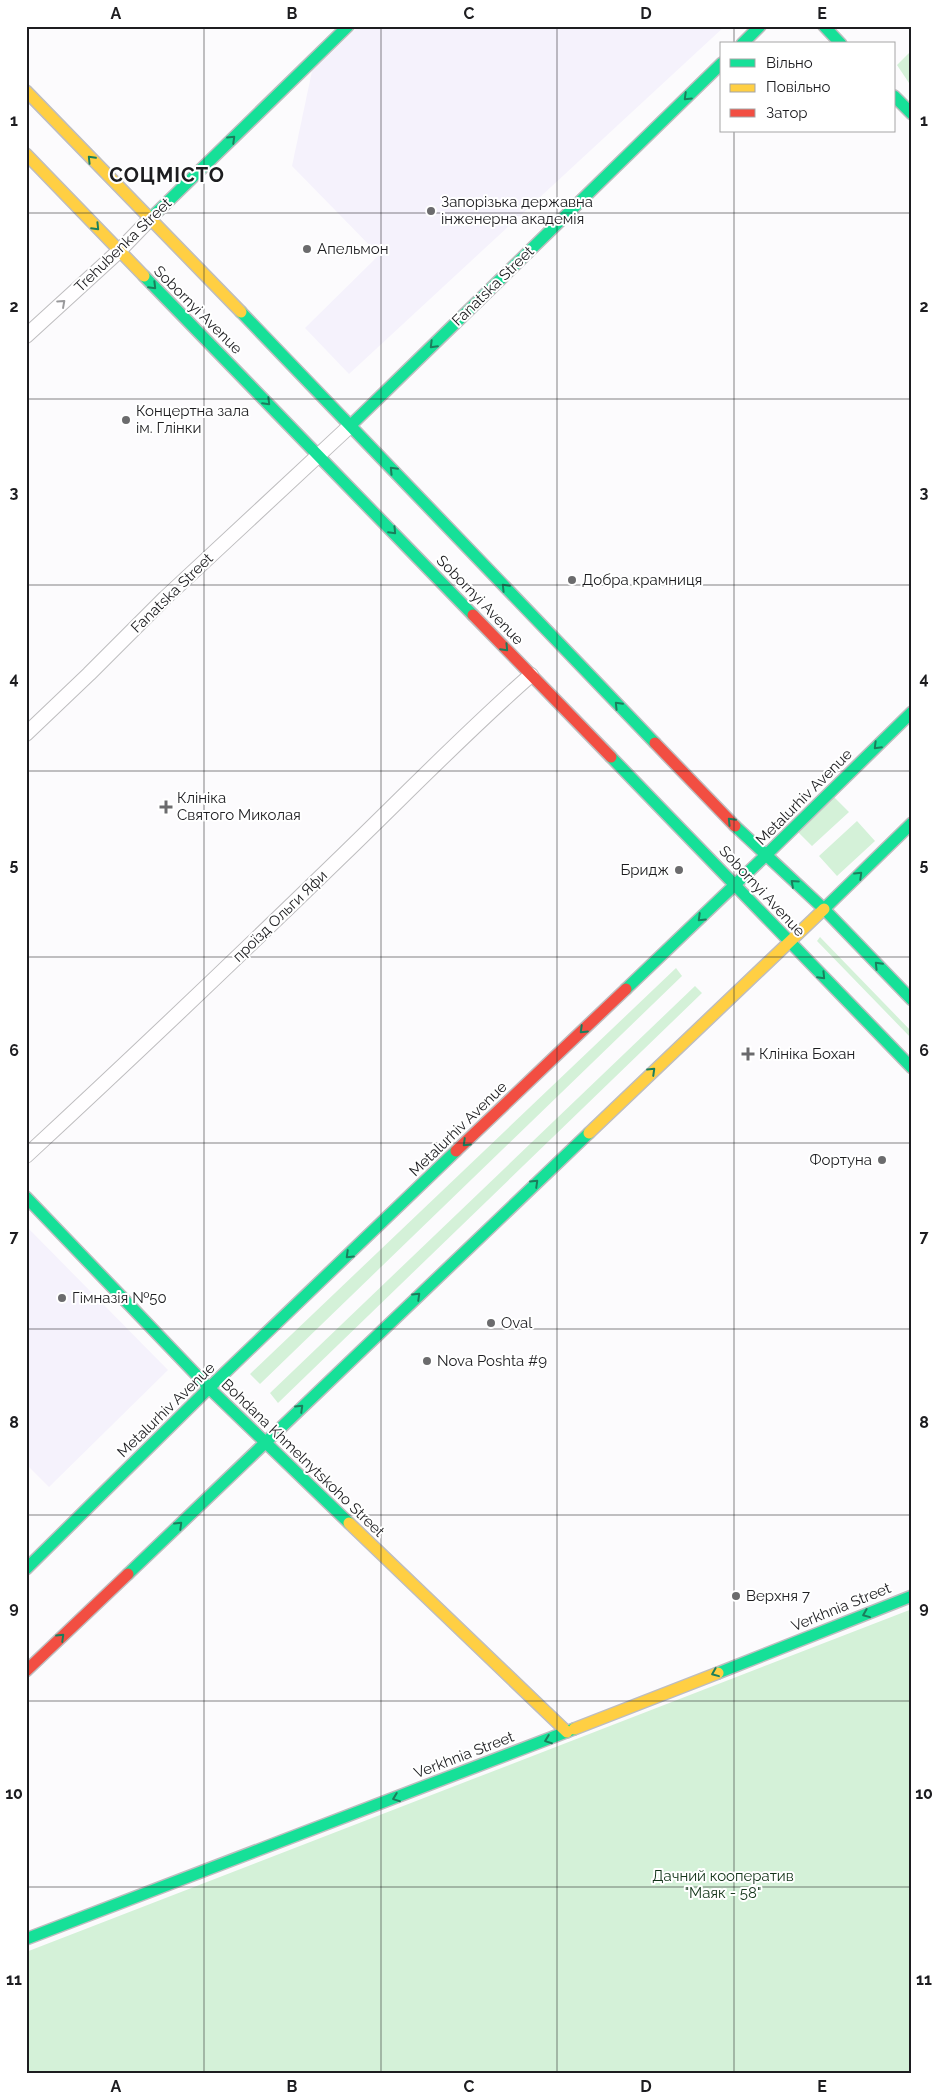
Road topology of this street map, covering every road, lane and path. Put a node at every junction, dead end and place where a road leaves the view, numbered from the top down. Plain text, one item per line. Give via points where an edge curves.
1 (348, 26) edge
2 (760, 26) edge
3 (824, 26) edge
4 (744, 42) edge
5 (840, 42) edge
6 (720, 65) edge
7 (26, 91) edge
8 (896, 98) edge
9 (912, 114) edge
10 (26, 154) edge
11 (150, 219) junction
12 (119, 251) junction
13 (26, 336) edge
14 (351, 425) junction
15 (320, 456) junction
16 (532, 675) junction
17 (912, 712) edge
18 (26, 734) edge
19 (912, 823) edge
20 (765, 856) junction
21 (736, 884) junction
22 (824, 909) junction
23 (788, 941) junction
24 (912, 1000) edge
25 (912, 1068) edge
26 (26, 1156) edge
27 (26, 1197) edge
28 (209, 1388) junction
29 (265, 1442) junction
30 (26, 1569) edge
31 (912, 1596) edge
32 (26, 1671) edge
33 (567, 1732) junction
34 (26, 1939) edge

11 -> 1 main road, Trehubenka Street
2 - 4 main road
3 - 5 main road
6 -> 14 main road, Fanatska Street
11 -> 7 main road, Sobornyi Avenue
8 - 9 main road
10 -> 12 main road, Sobornyi Avenue
11 - 12 street, Trehubenka Street
11 - 14 main road, Sobornyi Avenue
13 -> 12 street, Trehubenka Street
12 -> 15 main road, Sobornyi Avenue
14 - 15 street, Fanatska Street
20 -> 14 main road, Sobornyi Avenue
15 -> 16 main road, Sobornyi Avenue
15 - 18 street, Fanatska Street via 165,598
16 - 21 main road, Sobornyi Avenue
16 - 26 street, проїзд Ольги Яфи via 476,724 259,937
17 -> 20 main road, Metalurhiv Avenue
22 -> 19 main road
20 - 21 main road, Metalurhiv Avenue
22 -> 20 main road, Sobornyi Avenue
21 - 23 main road, Sobornyi Avenue
21 -> 28 main road, Metalurhiv Avenue
22 - 23 main road
24 -> 22 main road, Sobornyi Avenue
23 -> 25 main road, Sobornyi Avenue
29 -> 23 main road
27 - 28 main road, Bohdana Khmelnytskoho Street
28 - 29 main road, Bohdana Khmelnytskoho Street
28 - 30 main road, Metalurhiv Avenue
32 -> 29 main road
29 - 33 main road, Bohdana Khmelnytskoho Street
31 -> 33 main road, Verkhnia Street
33 -> 34 main road, Verkhnia Street

